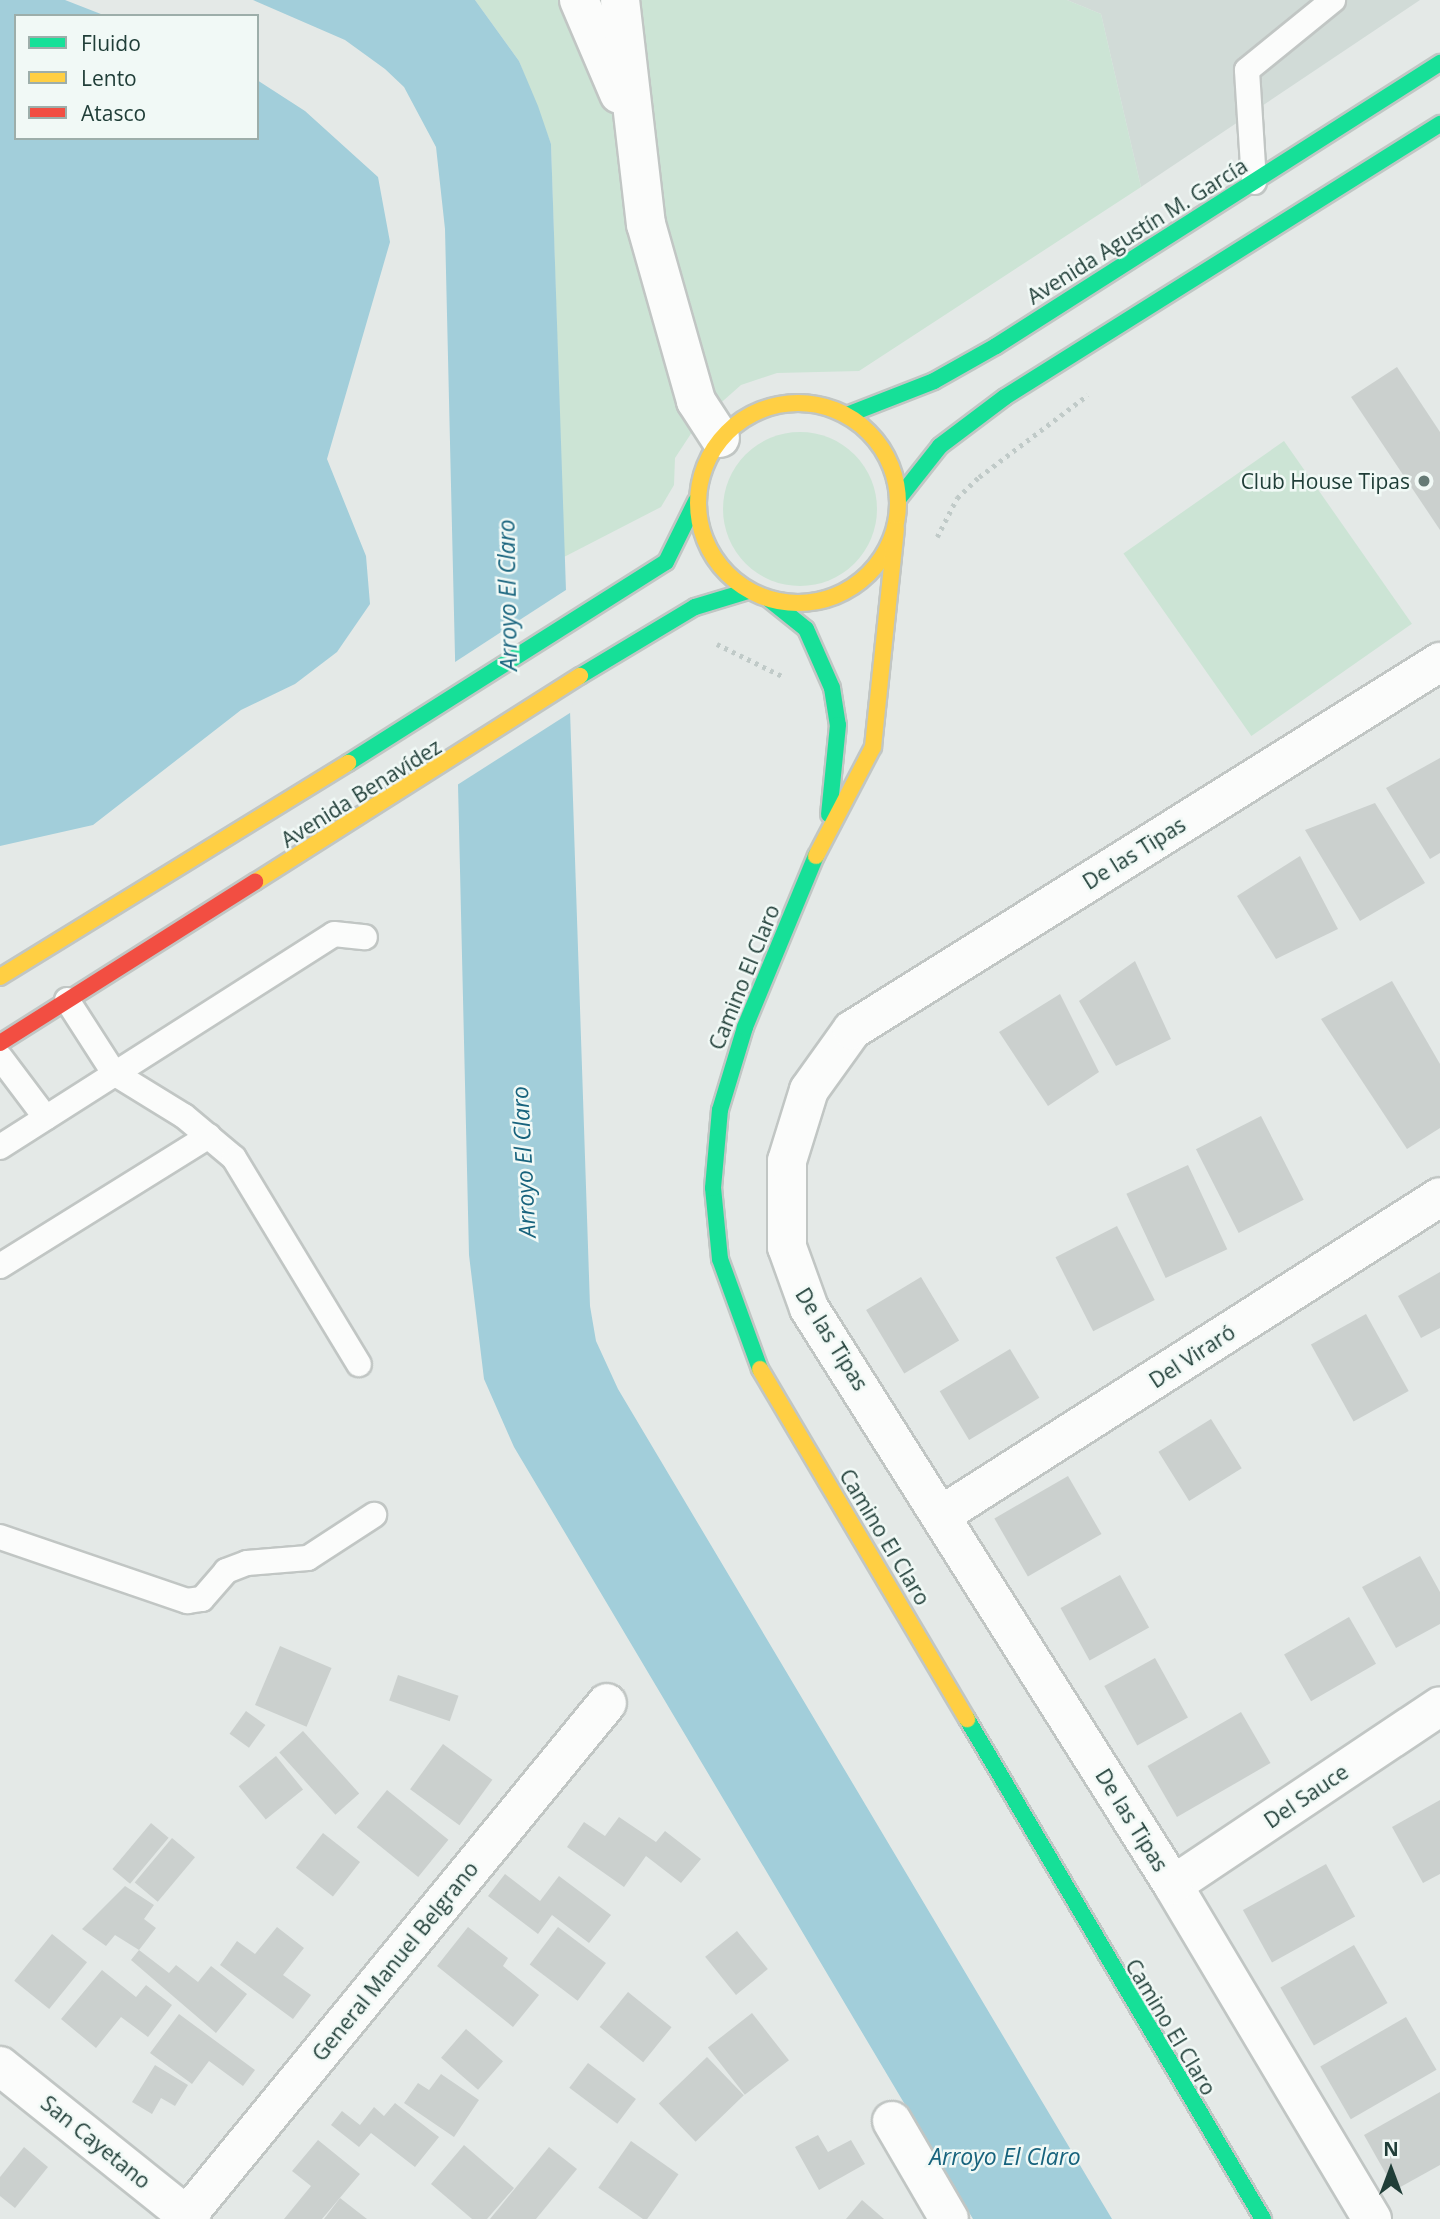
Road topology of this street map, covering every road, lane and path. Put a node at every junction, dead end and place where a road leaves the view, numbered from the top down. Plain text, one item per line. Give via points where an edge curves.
1 (579, 0) edge
2 (620, 0) edge
3 (1333, 0) edge
4 (1440, 63) edge
5 (1440, 124) edge
6 (637, 140) junction
7 (1254, 182) junction
8 (1099, 388) dead end
9 (847, 415) junction
10 (720, 438) junction
11 (899, 498) junction
12 (696, 501) junction
13 (896, 528) junction
14 (933, 544) dead end
15 (748, 591) junction
16 (771, 600) junction
17 (707, 643) dead end
18 (1440, 662) edge
19 (793, 679) dead end
20 (828, 827) junction
21 (365, 937) dead end
22 (0, 977) edge
23 (67, 1000) junction
24 (0, 1016) edge
25 (17, 1031) junction
26 (0, 1043) edge
27 (0, 1057) edge
28 (114, 1073) junction
29 (46, 1118) junction
30 (209, 1136) junction
31 (0, 1147) edge
32 (1440, 1197) edge
33 (0, 1266) edge
34 (359, 1364) dead end
35 (943, 1514) junction
36 (374, 1515) dead end
37 (0, 1536) edge
38 (607, 1703) dead end
39 (1440, 1706) edge
40 (1173, 1885) junction
41 (0, 2066) edge
42 (892, 2121) dead end
43 (187, 2218) edge
44 (949, 2219) edge
45 (1263, 2219) edge
46 (1372, 2219) edge

1 - 6 street
2 - 6 street
3 - 7 lane via 1247,70
4 - 7 main road, Avenida Agustín M. García
5 - 11 main road via 1005,397 940,446
6 - 10 street via 646,224 696,401
7 - 9 main road, Avenida Agustín M. García via 934,382
8 - 14 path via 979,477 957,498
9 - 10 main road via 814,403 779,404 747,416
9 - 11 main road via 873,436 892,465
10 - 12 main road via 703,468
11 - 13 main road
12 - 15 main road via 702,537 714,558
12 - 22 main road, Avenida Benavídez via 666,562 610,601
13 - 16 main road via 883,558 843,592 802,603
13 - 20 main road, Camino El Claro via 873,747
15 - 16 main road
15 - 23 main road, Avenida Benavídez via 695,607 618,652 428,778
16 - 20 main road, Camino El Claro via 806,629 832,688 838,725
17 - 19 path via 740,650
18 - 35 street, De las Tipas via 852,1030 827,1057 795,1123 787,1161 794,1277
20 - 45 main road, Camino El Claro via 745,1027 720,1110 714,1201 730,1299 754,1359
21 - 28 lane via 334,934
23 - 25 main road, Avenida Benavídez
23 - 28 lane
24 - 25 main road
25 - 26 main road, Avenida Benavídez
27 - 29 lane
28 - 29 lane
28 - 30 lane
29 - 31 lane
30 - 33 lane
30 - 34 lane via 234,1158
32 - 35 street, Del Viraró
35 - 40 street, De las Tipas
36 - 37 lane via 308,1558 247,1563 226,1572 202,1599 187,1601
38 - 43 street, General Manuel Belgrano
39 - 40 street, Del Sauce
40 - 46 street, De las Tipas
41 - 43 street, San Cayetano
42 - 44 street

